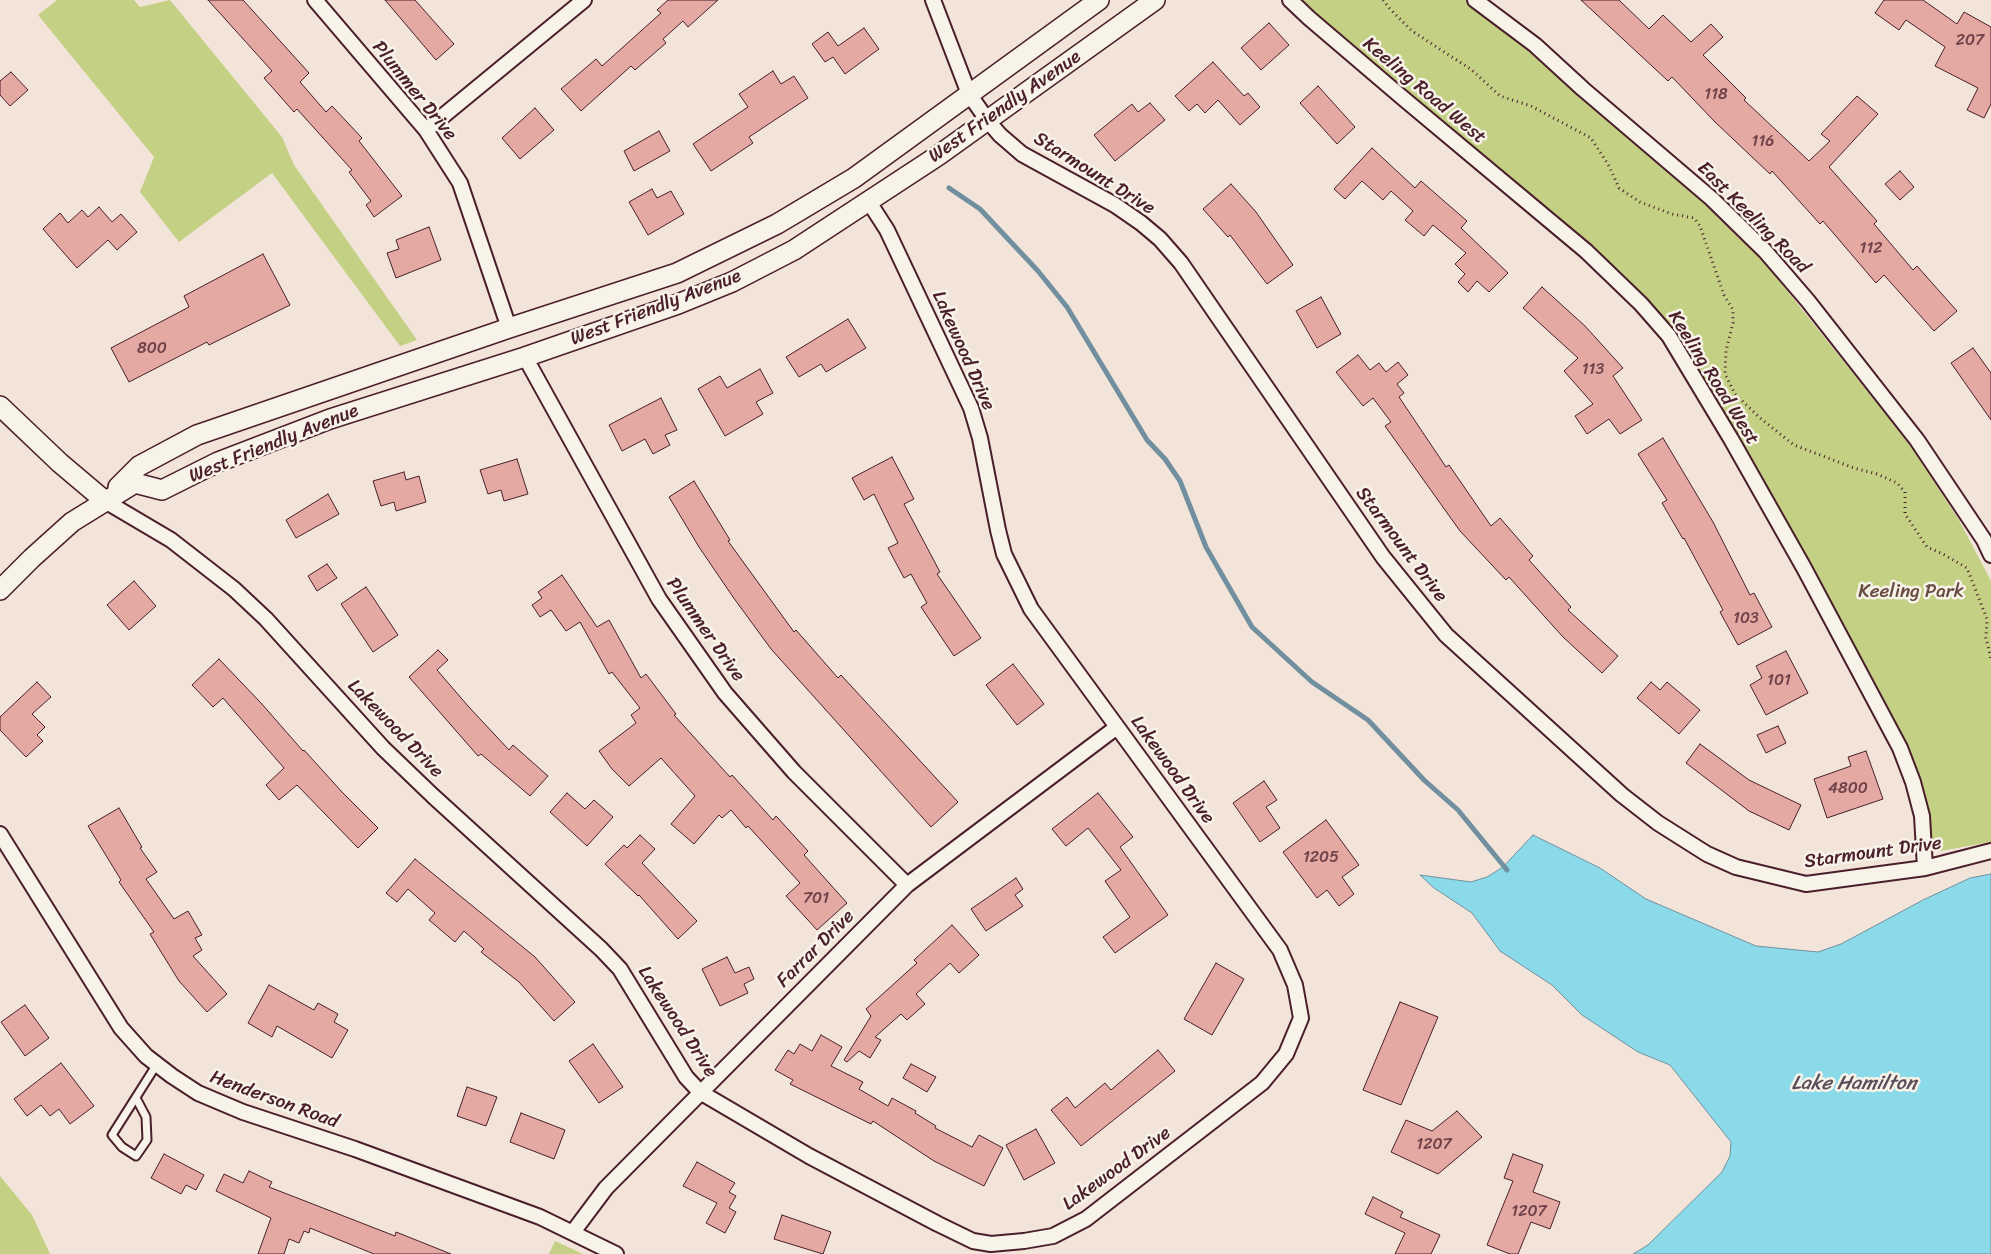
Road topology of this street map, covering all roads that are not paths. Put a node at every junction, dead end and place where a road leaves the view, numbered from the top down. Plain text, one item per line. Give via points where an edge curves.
1 (315, 0) edge
2 (584, 0) edge
3 (933, 0) edge
4 (1099, 0) edge
5 (1155, 0) edge
6 (1290, 0) edge
7 (1475, 0) edge
8 (969, 94) junction
9 (988, 121) junction
10 (426, 130) junction
11 (869, 202) junction
12 (509, 328) junction
13 (525, 356) junction
14 (0, 406) edge
15 (105, 501) junction
16 (1991, 555) edge
17 (0, 590) edge
18 (1117, 727) junction
19 (0, 834) edge
20 (1991, 851) edge
21 (1925, 868) junction
22 (907, 885) junction
23 (157, 1064) junction
24 (700, 1092) junction
25 (136, 1098) junction
26 (573, 1232) junction
27 (616, 1254) edge

1 - 10 street, Plummer Drive
2 - 10 street
3 - 8 street, Starmount Drive
4 - 8 main road, West Friendly Avenue
5 - 9 main road, West Friendly Avenue
6 - 21 street, Keeling Road West via 1404,100 1586,251 1669,336 1804,568 1900,748 1922,816
7 - 16 street, East Keeling Road via 1535,45 1712,199 1765,251 1808,300 1918,440
8 - 9 street, Starmount Drive
8 - 12 main road, West Friendly Avenue via 854,178 778,224 677,273
9 - 11 main road, West Friendly Avenue
9 - 21 street, Starmount Drive via 1022,154 1115,205 1160,239 1181,263 1383,557 1446,635 1622,795 1707,854 1771,877 1806,884
10 - 12 street, Plummer Drive via 460,183
11 - 13 main road, West Friendly Avenue via 794,250 732,282 678,304
11 - 18 street, Lakewood Drive via 887,230 971,408 1004,554 1016,580 1031,609
12 - 15 main road, West Friendly Avenue via 197,435 139,466
13 - 15 main road, West Friendly Avenue via 330,419 218,462 162,490 135,483
13 - 22 street, Plummer Drive via 659,599 714,678 794,772
14 - 15 main road
15 - 17 main road, West Friendly Avenue via 72,522
15 - 24 street, Lakewood Drive via 170,540 234,590 266,619 383,748 601,948 620,969 686,1077
18 - 22 street, Farrar Drive
18 - 24 street, Lakewood Drive via 1280,950 1295,985 1301,1018 1286,1054 1262,1083 1086,1219 1053,1236 990,1244 973,1241 938,1224 809,1156
19 - 23 street, Henderson Road via 121,1028
20 - 21 street, Starmount Drive
22 - 24 street, Farrar Drive
23 - 25 lane
23 - 26 street, Henderson Road via 198,1093 242,1112 364,1152
24 - 26 street, Farrar Drive via 606,1188
25 - 25 lane via 112,1135 136,1156 147,1140 146,1117
26 - 27 street, Henderson Road

